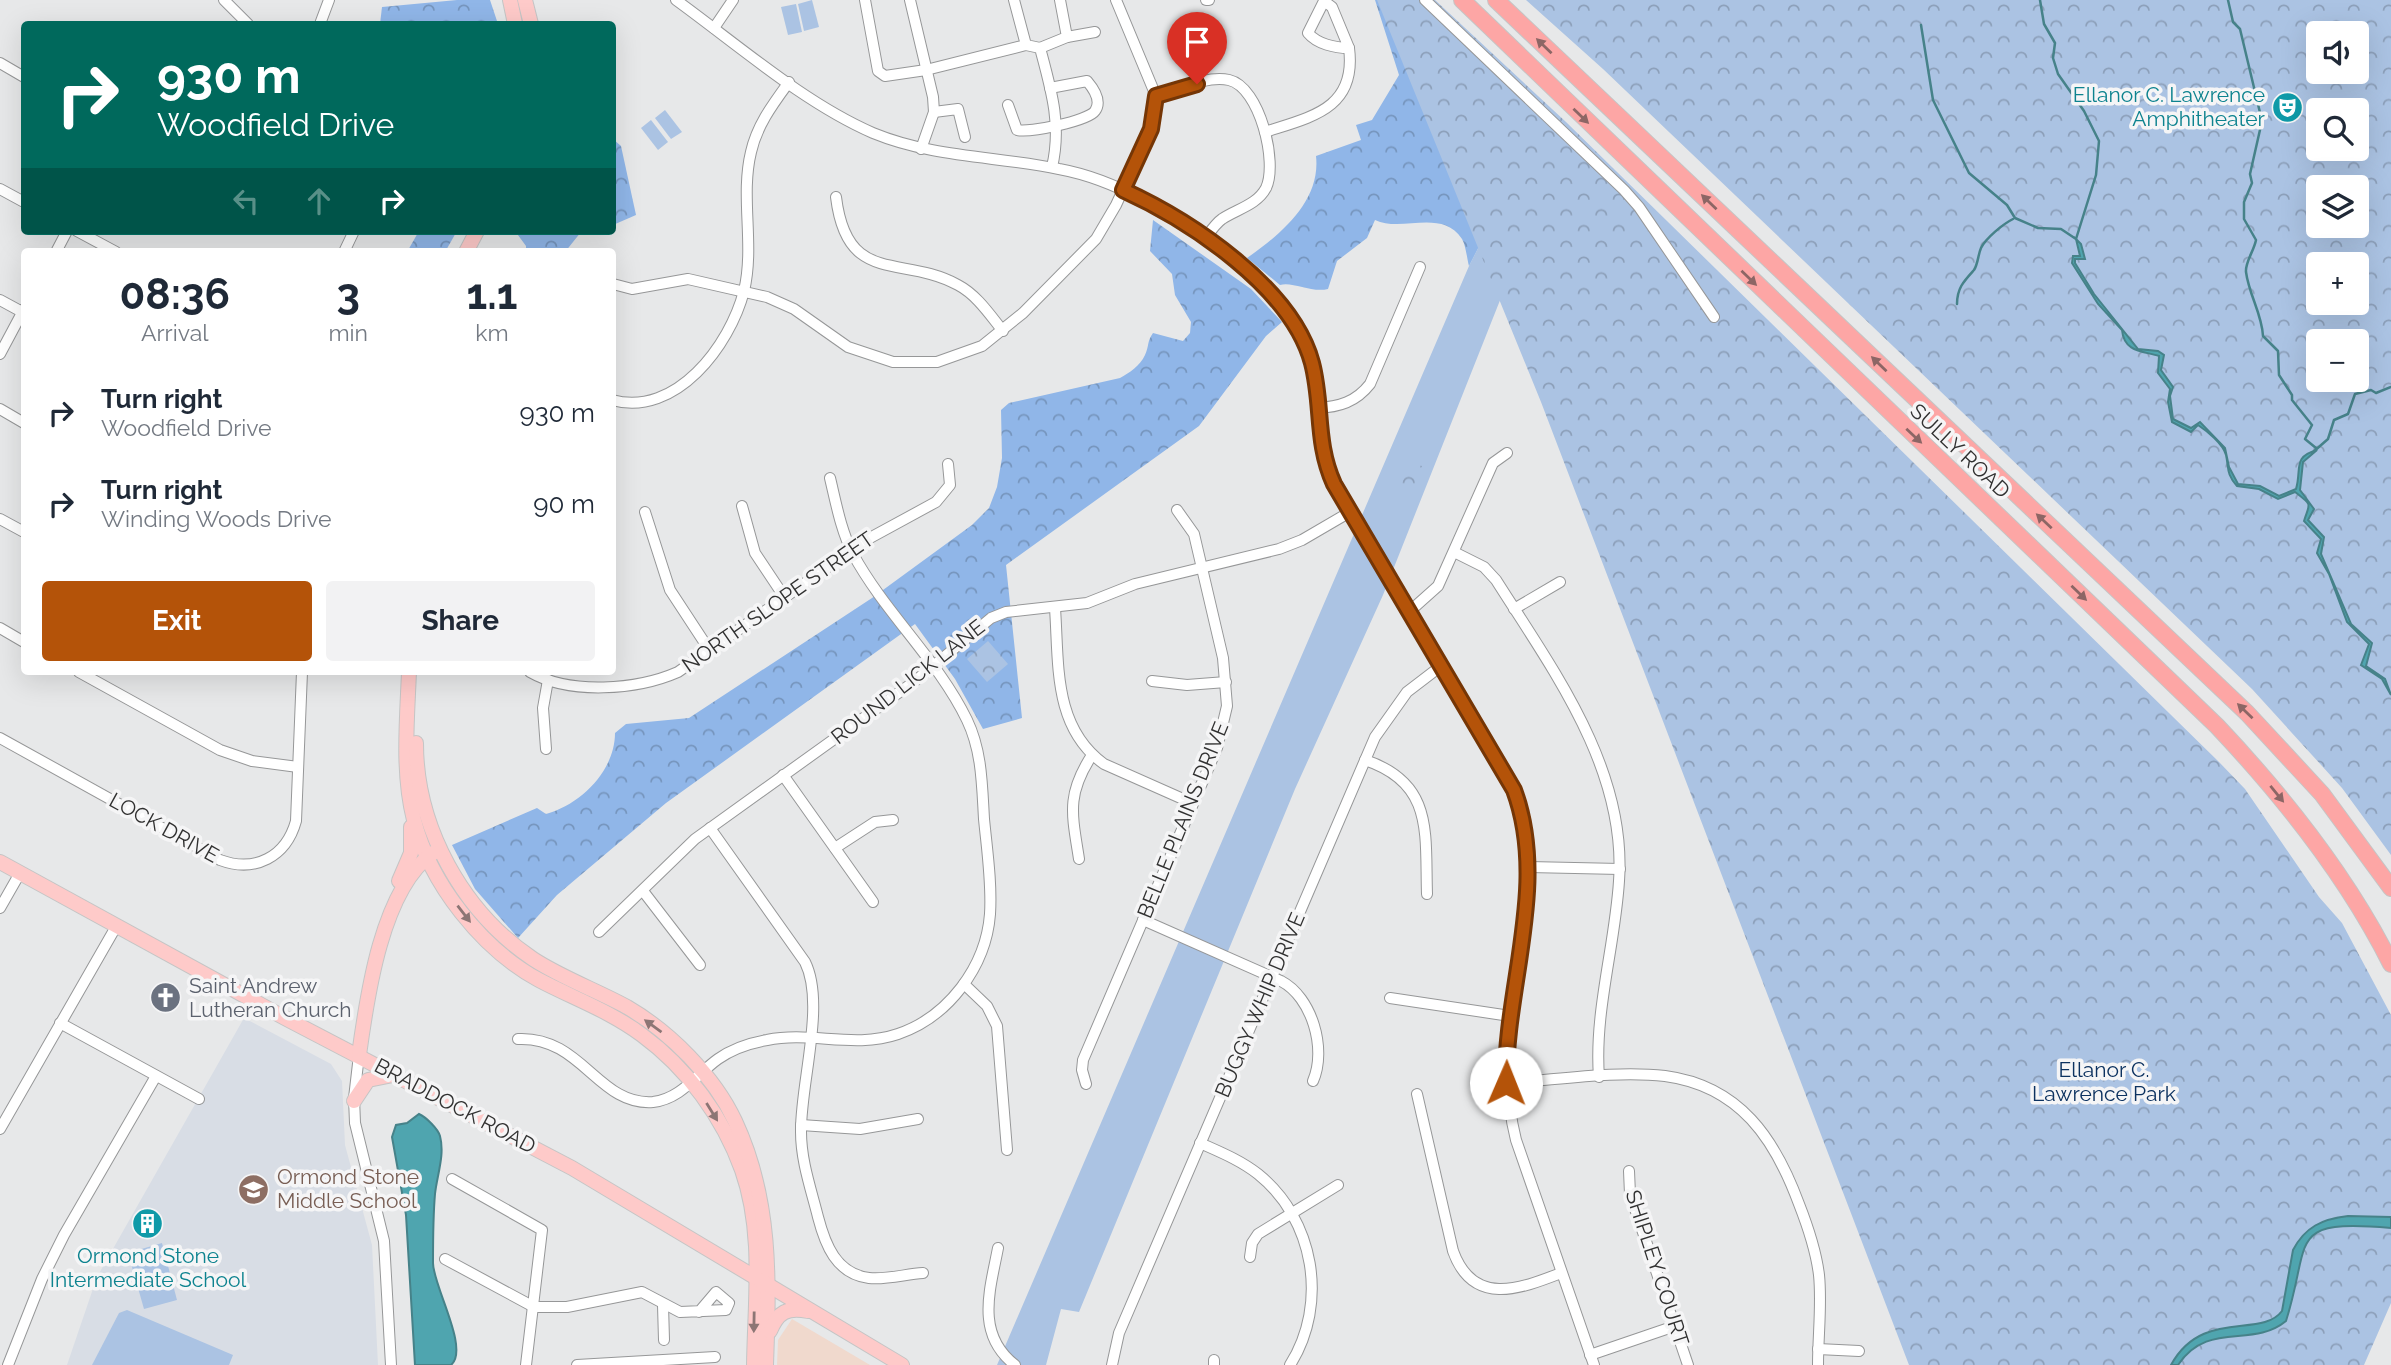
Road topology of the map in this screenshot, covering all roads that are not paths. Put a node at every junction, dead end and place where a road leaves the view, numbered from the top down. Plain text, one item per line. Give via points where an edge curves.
1 (225, 0) edge
2 (329, 0) edge
3 (510, 0) edge
4 (526, 0) edge
5 (676, 0) edge
6 (733, 0) edge
7 (864, 0) edge
8 (910, 0) edge
9 (1014, 0) edge
10 (1060, 0) edge
11 (1116, 0) edge
12 (1425, 0) edge
13 (1462, 0) edge
14 (1496, 0) edge
15 (245, 21) edge
16 (321, 21) edge
17 (514, 21) edge
18 (530, 21) edge
19 (714, 28) junction
20 (1095, 32) dead end
21 (1067, 37) junction
22 (1026, 45) junction
23 (1040, 48) junction
24 (1349, 48) junction
25 (0, 63) edge
26 (926, 70) junction
27 (21, 75) edge
28 (789, 82) junction
29 (1050, 88) junction
30 (1156, 96) junction
31 (1008, 105) dead end
32 (934, 112) junction
33 (1058, 126) junction
34 (1265, 132) junction
35 (965, 137) dead end
36 (921, 149) junction
37 (1052, 167) junction
38 (0, 189) edge
39 (1123, 190) junction
40 (836, 197) dead end
41 (21, 200) edge
42 (84, 235) edge
43 (1205, 239) junction
44 (109, 248) edge
45 (1420, 267) dead end
46 (616, 285) edge
47 (744, 291) junction
48 (0, 300) edge
49 (21, 310) edge
50 (21, 317) edge
51 (1714, 317) dead end
52 (1003, 331) junction
53 (0, 354) edge
54 (616, 401) edge
55 (1317, 408) junction
56 (0, 409) edge
57 (21, 421) edge
58 (1507, 453) dead end
59 (948, 464) dead end
60 (830, 478) dead end
61 (742, 506) dead end
62 (1177, 510) dead end
63 (646, 512) dead end
64 (1350, 512) junction
65 (0, 519) edge
66 (21, 530) edge
67 (852, 551) junction
68 (1454, 552) junction
69 (1202, 568) junction
70 (1560, 582) dead end
71 (785, 598) junction
72 (1055, 608) junction
73 (1514, 609) junction
74 (1410, 611) junction
75 (0, 628) edge
76 (21, 640) edge
77 (710, 651) junction
78 (1441, 666) junction
79 (933, 667) junction
80 (84, 675) edge
81 (302, 675) edge
82 (409, 675) edge
83 (419, 675) edge
84 (537, 675) edge
85 (548, 680) junction
86 (1152, 681) dead end
87 (1227, 682) junction
88 (0, 738) edge
89 (546, 749) dead end
90 (1092, 755) junction
91 (1365, 760) junction
92 (298, 767) junction
93 (783, 775) junction
94 (1192, 803) junction
95 (413, 819) junction
96 (893, 820) dead end
97 (710, 828) junction
98 (835, 848) junction
99 (434, 853) junction
100 (1079, 859) dead end
101 (0, 862) edge
102 (1530, 867) junction
103 (1620, 869) junction
104 (20, 873) junction
105 (444, 886) junction
106 (2391, 888) edge
107 (643, 891) junction
108 (399, 892) junction
109 (1427, 894) dead end
110 (873, 902) dead end
111 (0, 908) edge
112 (1143, 920) junction
113 (117, 925) junction
114 (599, 932) dead end
115 (2391, 964) edge
116 (700, 965) dead end
117 (1272, 977) junction
118 (964, 984) junction
119 (1390, 998) dead end
120 (1510, 1016) junction
121 (60, 1023) junction
122 (519, 1039) dead end
123 (810, 1039) junction
124 (359, 1055) junction
125 (702, 1072) junction
126 (395, 1075) junction
127 (156, 1076) junction
128 (1599, 1077) junction
129 (1313, 1081) dead end
130 (691, 1082) junction
131 (1506, 1083) junction
132 (1086, 1084) dead end
133 (1418, 1094) dead end
134 (199, 1099) dead end
135 (354, 1101) junction
136 (918, 1119) dead end
137 (801, 1125) junction
138 (0, 1129) edge
139 (1200, 1143) junction
140 (1007, 1150) dead end
141 (1629, 1171) dead end
142 (452, 1180) dead end
143 (1338, 1185) dead end
144 (1291, 1213) junction
145 (998, 1248) dead end
146 (1250, 1257) dead end
147 (445, 1259) dead end
148 (923, 1273) dead end
149 (1561, 1273) junction
150 (755, 1278) junction
151 (769, 1287) junction
152 (663, 1305) junction
153 (534, 1307) junction
154 (699, 1312) dead end
155 (815, 1313) junction
156 (1675, 1326) junction
157 (767, 1339) junction
158 (1818, 1349) junction
159 (1859, 1351) dead end
160 (664, 1354) edge
161 (715, 1357) dead end
162 (1592, 1360) edge
163 (1294, 1364) edge
164 (8, 1365) edge
165 (391, 1365) edge
166 (526, 1365) edge
167 (577, 1365) edge
168 (754, 1365) edge
169 (766, 1365) edge
170 (902, 1365) edge
171 (1015, 1365) edge
172 (1112, 1365) edge
173 (1688, 1365) edge
174 (1818, 1365) edge

1 - 15 street
2 - 16 street
3 - 17 main road
4 - 18 main road
5 - 19 street
6 - 19 street
7 - 26 street via 878,71 885,76
8 - 26 street
9 - 22 street
10 - 21 street
11 - 30 street
12 - 51 street via 1639,206
13 -> 115 highway, SULLY ROAD via 2217,726 2268,782 2324,855
106 -> 14 highway, SULLY ROAD via 2322,794 2247,713
19 - 28 street
20 - 21 street
21 - 23 street
22 - 23 street
22 - 26 street
23 - 29 street
24 - 24 street via 1336,48 1310,37 1324,2 1332,7
24 - 34 street via 1352,66 1329,109
25 - 27 street
26 - 32 street
28 - 36 street via 847,120
28 - 47 street via 764,118 751,151 746,180
29 - 33 street
29 - 33 street via 1087,81 1097,97 1094,113
30 - 34 street via 1217,79 1231,80 1243,85
30 - 39 street via 1151,129
31 - 33 street via 1017,130
32 - 35 street via 958,109
32 - 36 street
33 - 37 street
34 - 43 street via 1271,170 1265,189 1250,205 1220,221
36 - 37 street
37 - 39 street
38 - 41 street
39 - 43 street
39 - 52 street via 1089,248
40 - 52 street via 842,230 857,250 882,265 957,284
42 - 44 street
43 - 55 street via 1260,280 1286,308 1310,356
45 - 55 street via 1370,384 1342,405
46 - 47 street via 632,289 688,279
47 - 52 street via 788,305 848,347 893,362 953,358
47 - 54 street via 724,335 693,377 653,399
48 - 49 street
50 - 53 street
55 - 64 street via 1326,463
56 - 57 street
58 - 68 street via 1493,463
59 - 67 street, NORTH SLOPE STREET via 950,485 942,498
60 - 67 street
61 - 71 street via 755,553
62 - 69 street, BELLE PLAINS DRIVE via 1192,528
63 - 77 street via 670,590
64 - 69 street, ROUND LICK LANE via 1290,545
64 - 74 street
65 - 66 street
67 - 71 street, NORTH SLOPE STREET
67 - 79 street
68 - 73 street via 1489,572
68 - 74 street via 1438,586
69 - 72 street, ROUND LICK LANE via 1135,584 1087,603
69 - 87 street, BELLE PLAINS DRIVE
70 - 73 street
71 - 77 street, NORTH SLOPE STREET
72 - 79 street, ROUND LICK LANE via 1006,612 991,618
72 - 90 street via 1064,707 1076,736
73 - 103 street via 1601,763 1614,809
74 - 78 street
75 - 76 street
77 - 85 street, NORTH SLOPE STREET via 678,672 639,685 598,687
78 - 91 street, BUGGY WHIP DRIVE via 1396,704
78 - 102 street via 1514,790 1526,828
79 - 93 street, ROUND LICK LANE
79 - 118 street via 967,719 980,764 990,914 980,955
80 - 92 street via 220,750 251,761
81 - 92 street, LOCK DRIVE
82 - 95 main road via 407,754
83 - 99 main road via 416,757
84 - 85 street, NORTH SLOPE STREET
85 - 89 street via 543,708
86 - 87 street
87 - 94 street, BELLE PLAINS DRIVE via 1223,730
88 - 92 street, LOCK DRIVE via 220,860 241,865 266,860 288,842 296,821
90 - 94 street
90 - 100 street via 1072,799
91 - 109 street via 1397,775 1418,801 1424,822
91 - 117 street, BUGGY WHIP DRIVE
93 - 97 street, ROUND LICK LANE
93 - 98 street
94 - 112 street, BELLE PLAINS DRIVE
95 - 99 main road
95 - 108 main road via 411,851
96 - 98 street via 875,822
97 - 107 street, ROUND LICK LANE
97 - 123 street via 808,968 813,991
98 - 110 street
99 - 105 main road
99 - 108 main road
125 -> 99 main road via 644,1019 552,971 500,933
101 - 104 main road, BRADDOCK ROAD
102 - 103 street
102 - 120 street
103 - 128 street via 1598,1045
104 - 111 street
104 - 113 main road, BRADDOCK ROAD
105 - 108 main road via 424,878
105 -> 130 main road via 472,925 511,960 538,979 622,1021 666,1055
107 - 114 street, ROUND LICK LANE
107 - 116 street
108 - 124 main road via 385,929
112 - 117 street
112 - 132 street, BELLE PLAINS DRIVE via 1083,1060
113 - 121 street
113 - 124 main road, BRADDOCK ROAD
117 - 129 street via 1290,986 1308,1009 1318,1058
117 - 139 street, BUGGY WHIP DRIVE
118 - 123 street via 937,1012 899,1034 859,1042
118 - 140 street via 987,1006 997,1026
119 - 120 street
120 - 131 street
121 - 127 street
121 - 138 street
122 - 130 street via 544,1042 569,1055 606,1087 630,1100 658,1101
123 - 125 street via 749,1044
123 - 137 street
124 - 126 main road, BRADDOCK ROAD
124 - 135 street
125 - 130 street
125 - 151 main road via 734,1120 755,1177 766,1229
126 - 135 main road via 368,1080
126 - 150 main road, BRADDOCK ROAD via 572,1168
127 - 134 street
127 - 164 street via 64,1236
128 - 131 street
128 - 158 street via 1666,1076 1702,1086 1738,1107 1766,1136 1787,1170 1815,1252
130 -> 150 main road via 718,1120 742,1171 757,1247
131 - 149 street via 1516,1140
133 - 149 street via 1452,1251 1462,1270 1483,1286 1500,1290
135 - 165 street via 384,1241
136 - 137 street via 860,1129
137 - 148 street via 804,1163 825,1242 835,1259 869,1278
139 - 144 street via 1256,1172
139 - 172 street, BUGGY WHIP DRIVE via 1119,1333
141 - 156 street, SHIPLEY COURT via 1630,1194
142 - 153 street via 542,1230
143 - 144 street
144 - 146 street via 1258,1234
144 - 163 street via 1306,1244 1312,1285 1307,1326
145 - 171 street via 987,1302 988,1322 996,1344
147 - 153 street
149 - 162 street
150 - 151 main road, BRADDOCK ROAD
150 -> 168 main road
151 - 155 main road, BRADDOCK ROAD
151 - 157 main road
152 - 153 street via 642,1292 567,1307
152 - 154 street via 680,1312
152 - 160 street
153 - 166 street
155 - 157 main road via 784,1311
155 - 170 main road, BRADDOCK ROAD
156 - 162 street
156 - 173 street, SHIPLEY COURT
157 - 169 main road
158 - 159 street
158 - 174 street
160 - 161 street
160 - 167 street

